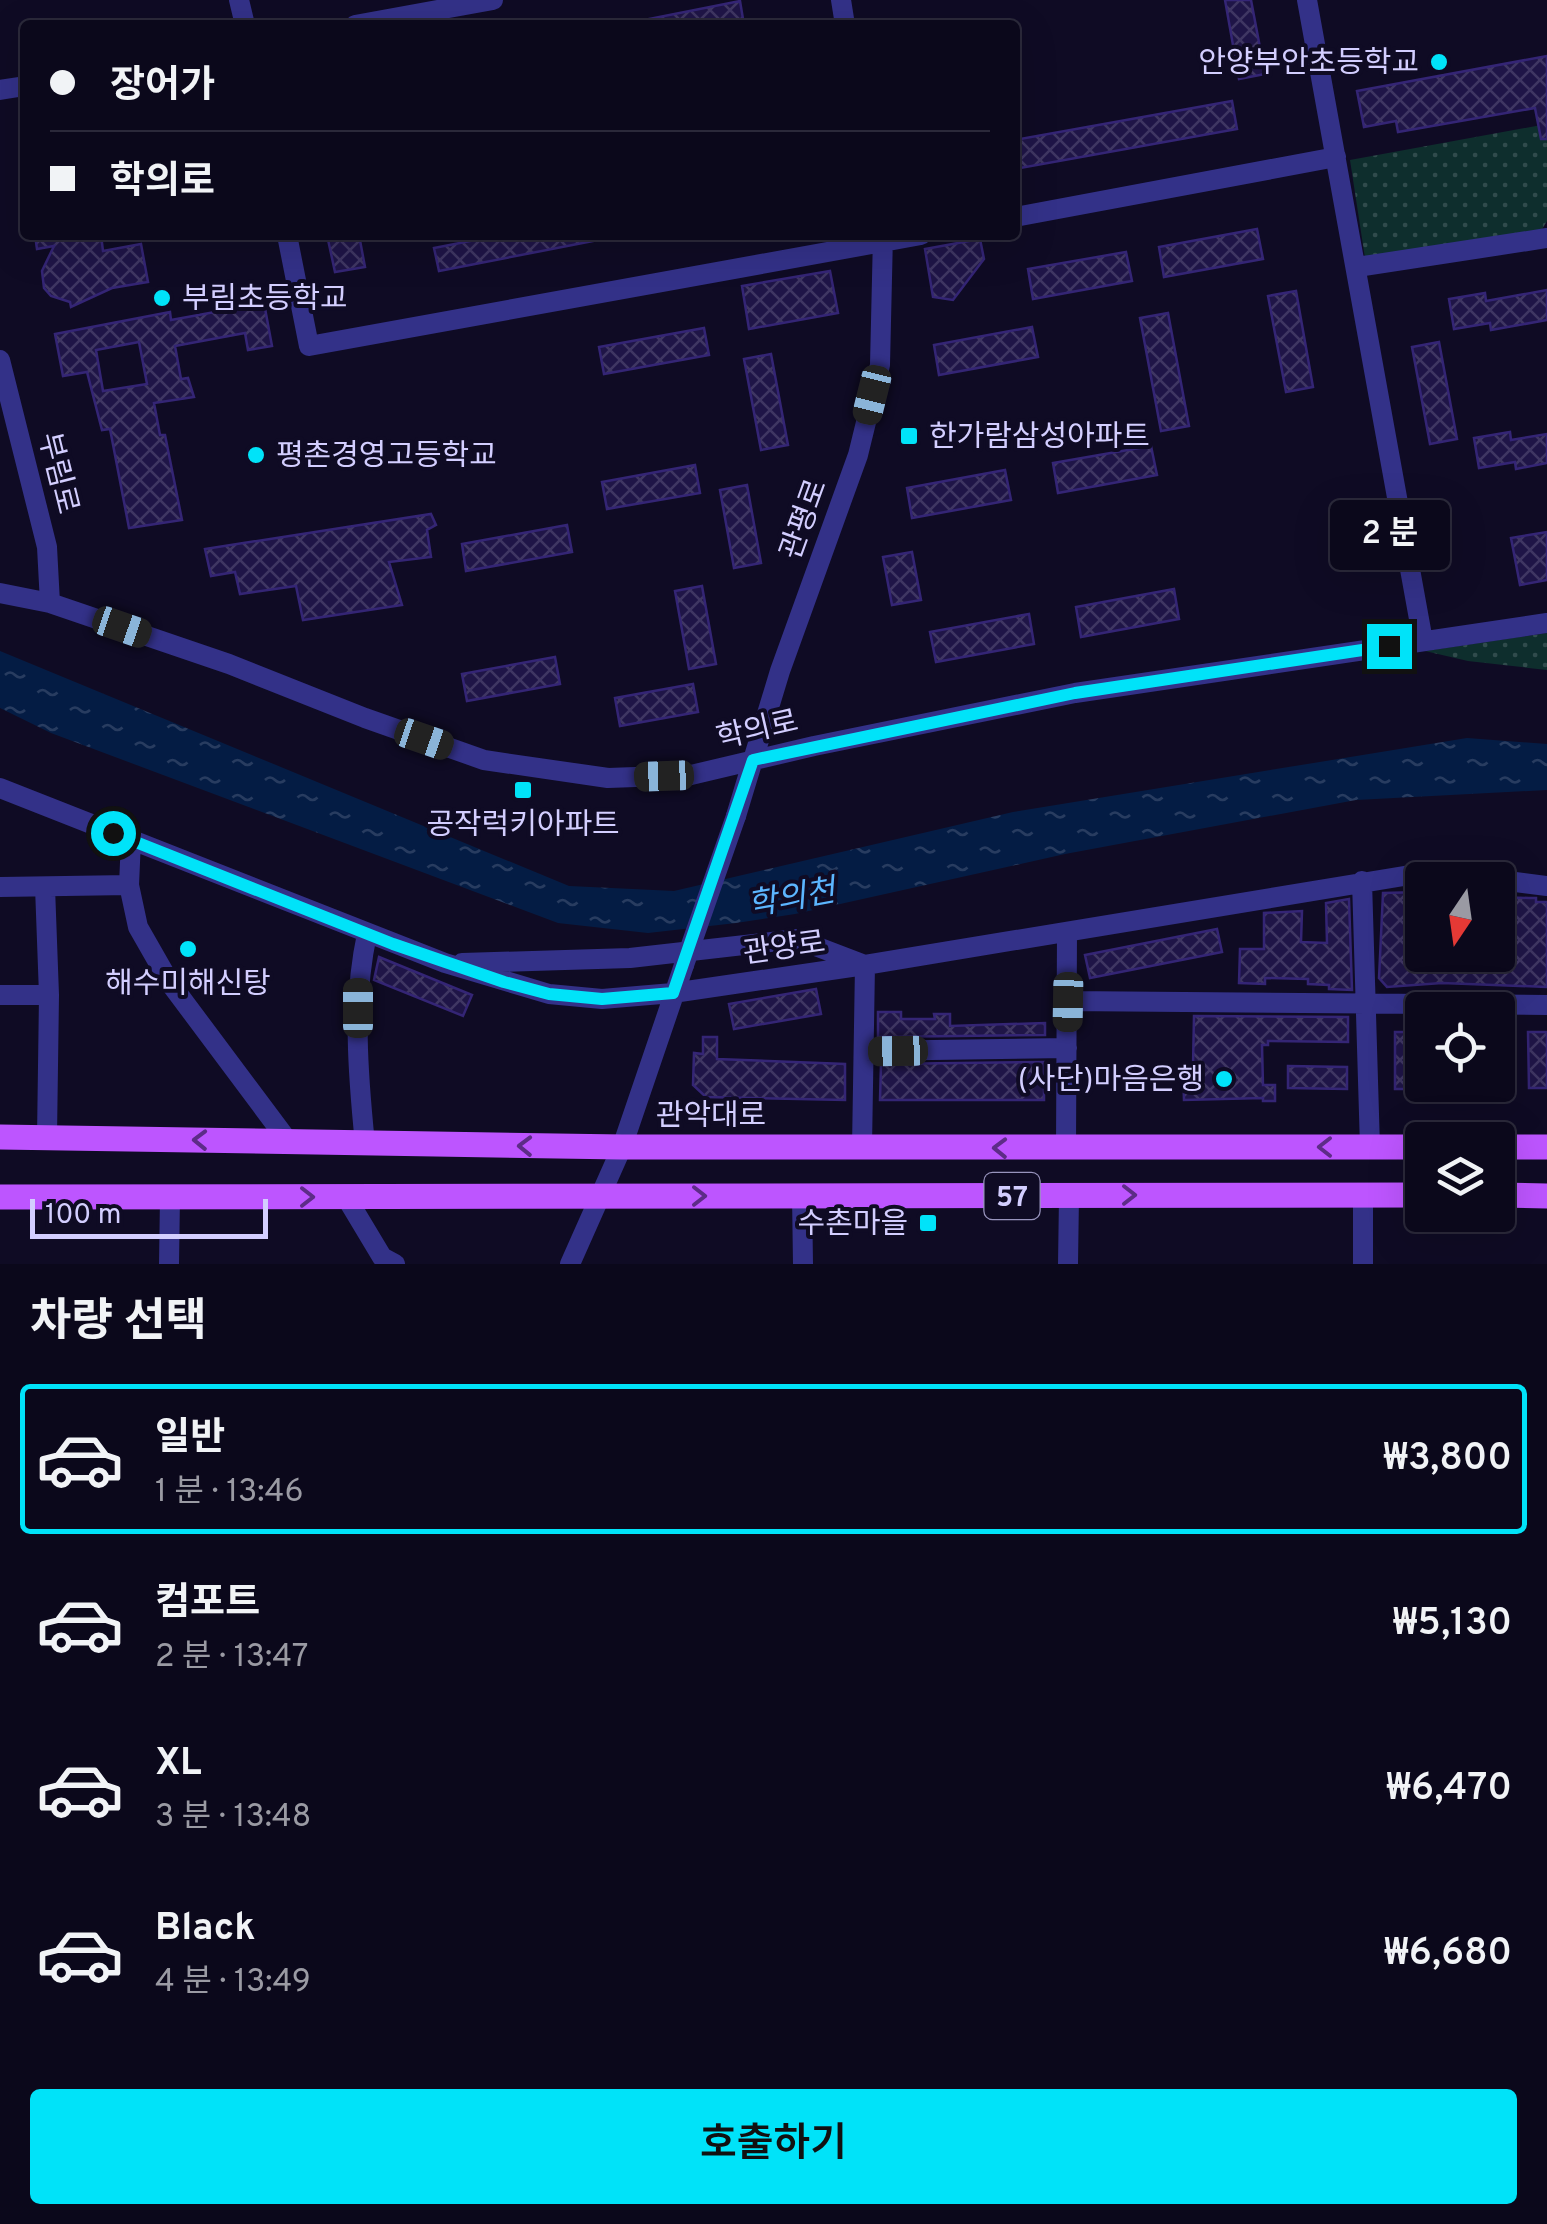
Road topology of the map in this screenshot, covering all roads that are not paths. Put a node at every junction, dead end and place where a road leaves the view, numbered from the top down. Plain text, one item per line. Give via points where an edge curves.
1 (493, 0) edge
2 (1307, 0) edge
3 (383, 20) edge
4 (1336, 158) junction
5 (1020, 217) edge
6 (1547, 238) edge
7 (287, 240) edge
8 (872, 240) edge
9 (883, 240) edge
10 (1357, 267) junction
11 (0, 360) edge
12 (0, 592) edge
13 (50, 602) junction
14 (1547, 623) edge
15 (1423, 641) junction
16 (753, 760) junction
17 (0, 788) edge
18 (132, 840) junction
19 (1362, 881) junction
20 (129, 885) junction
21 (0, 886) edge
22 (1547, 886) edge
23 (45, 888) junction
24 (1066, 933) junction
25 (367, 934) junction
26 (445, 964) junction
27 (865, 965) junction
28 (673, 993) junction
29 (0, 995) edge
30 (49, 995) junction
31 (1068, 1002) junction
32 (1366, 1004) junction
33 (1547, 1005) edge
34 (1067, 1048) junction
35 (864, 1052) junction
36 (0, 1137) edge
37 (48, 1137) junction
38 (288, 1142) junction
39 (364, 1144) junction
40 (862, 1147) junction
41 (1370, 1147) junction
42 (1405, 1147) edge
43 (1515, 1147) edge
44 (1547, 1147) edge
45 (622, 1148) junction
46 (1066, 1149) junction
47 (1363, 1194) junction
48 (1405, 1194) edge
49 (1515, 1195) edge
50 (602, 1196) junction
51 (802, 1196) junction
52 (1069, 1196) junction
53 (1547, 1196) edge
54 (170, 1197) junction
55 (346, 1197) junction
56 (0, 1198) edge
57 (169, 1264) edge
58 (395, 1264) edge
59 (570, 1264) edge
60 (803, 1264) edge
61 (1068, 1264) edge
62 (1363, 1264) edge

1 - 3 street
2 - 4 street
4 - 5 street
4 - 10 street
6 - 10 street
7 - 8 street via 309,346
9 - 16 street, 관평로 via 880,365 858,455
10 - 15 street
11 - 13 street, 부림로 via 47,547
12 - 13 street, 학의로
13 - 16 street, 학의로 via 484,760 608,778 691,775
14 - 15 street, 학의로
15 - 16 street, 학의로 via 1075,693
16 - 28 street, 관평로, bridge
17 - 18 street, 관양로
18 - 20 street
18 - 25 street, 관양로
19 - 22 street, 관양로 via 1468,876
19 - 24 street, 관양로
19 - 32 street
20 - 23 street
20 - 38 street via 138,927 170,984
21 - 23 street
23 - 30 street
24 - 27 street, 관양로
24 - 31 street
25 - 26 street, 관양로
25 - 39 street via 358,990
26 - 27 street via 630,958 797,939
26 - 28 street, 관양로 via 549,994 602,999
27 - 28 street, 관양로
27 - 35 street
28 - 45 street
29 - 30 street
30 - 37 street
31 - 32 street
31 - 34 street
32 - 33 street
32 - 41 street
34 - 35 street
34 - 46 street
35 - 40 street
36 - 37 main road, 관악대로 / 57
38 -> 37 main road, 관악대로 / 57
38 - 39 main road, 관악대로 / 57
45 -> 39 main road, 관악대로 / 57
40 - 45 main road, 관악대로 / 57
46 -> 40 main road, 관악대로 / 57
41 - 42 main road, 관악대로 / 57
41 -> 46 main road, 관악대로 / 57
43 - 44 main road
45 - 50 street
47 - 48 main road, 57
52 -> 47 main road, 57
47 - 62 street
49 - 53 main road
50 -> 51 main road, 57
50 - 55 main road, 57
50 - 59 street
51 - 52 main road, 57
51 - 60 street
52 - 61 street
54 -> 55 main road, 57
54 - 56 main road, 57
54 - 57 street
55 - 58 street via 382,1256

